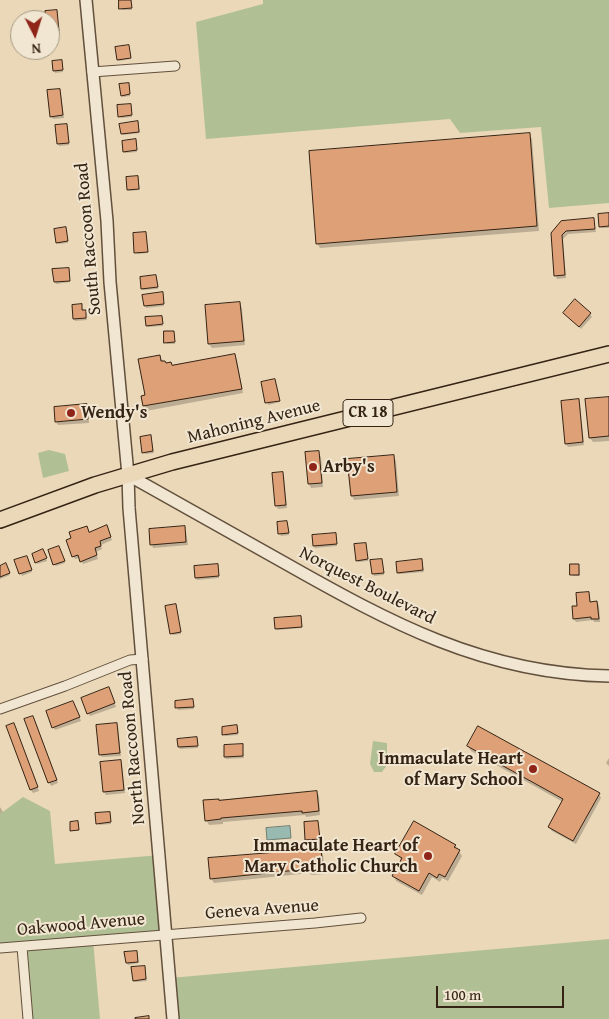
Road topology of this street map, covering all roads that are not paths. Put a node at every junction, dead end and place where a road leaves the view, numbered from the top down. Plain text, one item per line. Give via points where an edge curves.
1 (86, 0) edge
2 (175, 66) dead end
3 (92, 72) junction
4 (609, 354) edge
5 (128, 474) junction
6 (0, 520) edge
7 (143, 659) junction
8 (609, 676) edge
9 (0, 709) edge
10 (362, 918) dead end
11 (166, 934) junction
12 (22, 947) junction
13 (0, 948) edge
14 (28, 1019) edge
15 (173, 1019) edge

1 - 3 street, South Raccoon Road
2 - 3 street
3 - 5 street, South Raccoon Road
4 - 5 main road, Mahoning Avenue / CR 18
5 - 6 main road, Mahoning Avenue / CR 18
5 - 7 street, North Raccoon Road
5 - 8 street, Norquest Boulevard via 323,585 426,636 486,658 519,666
7 - 9 street via 130,660
7 - 11 street, North Raccoon Road
10 - 11 street, Geneva Avenue
11 - 12 street, Oakwood Avenue
11 - 15 street, North Raccoon Road
12 - 13 street, Oakwood Avenue
12 - 14 street

